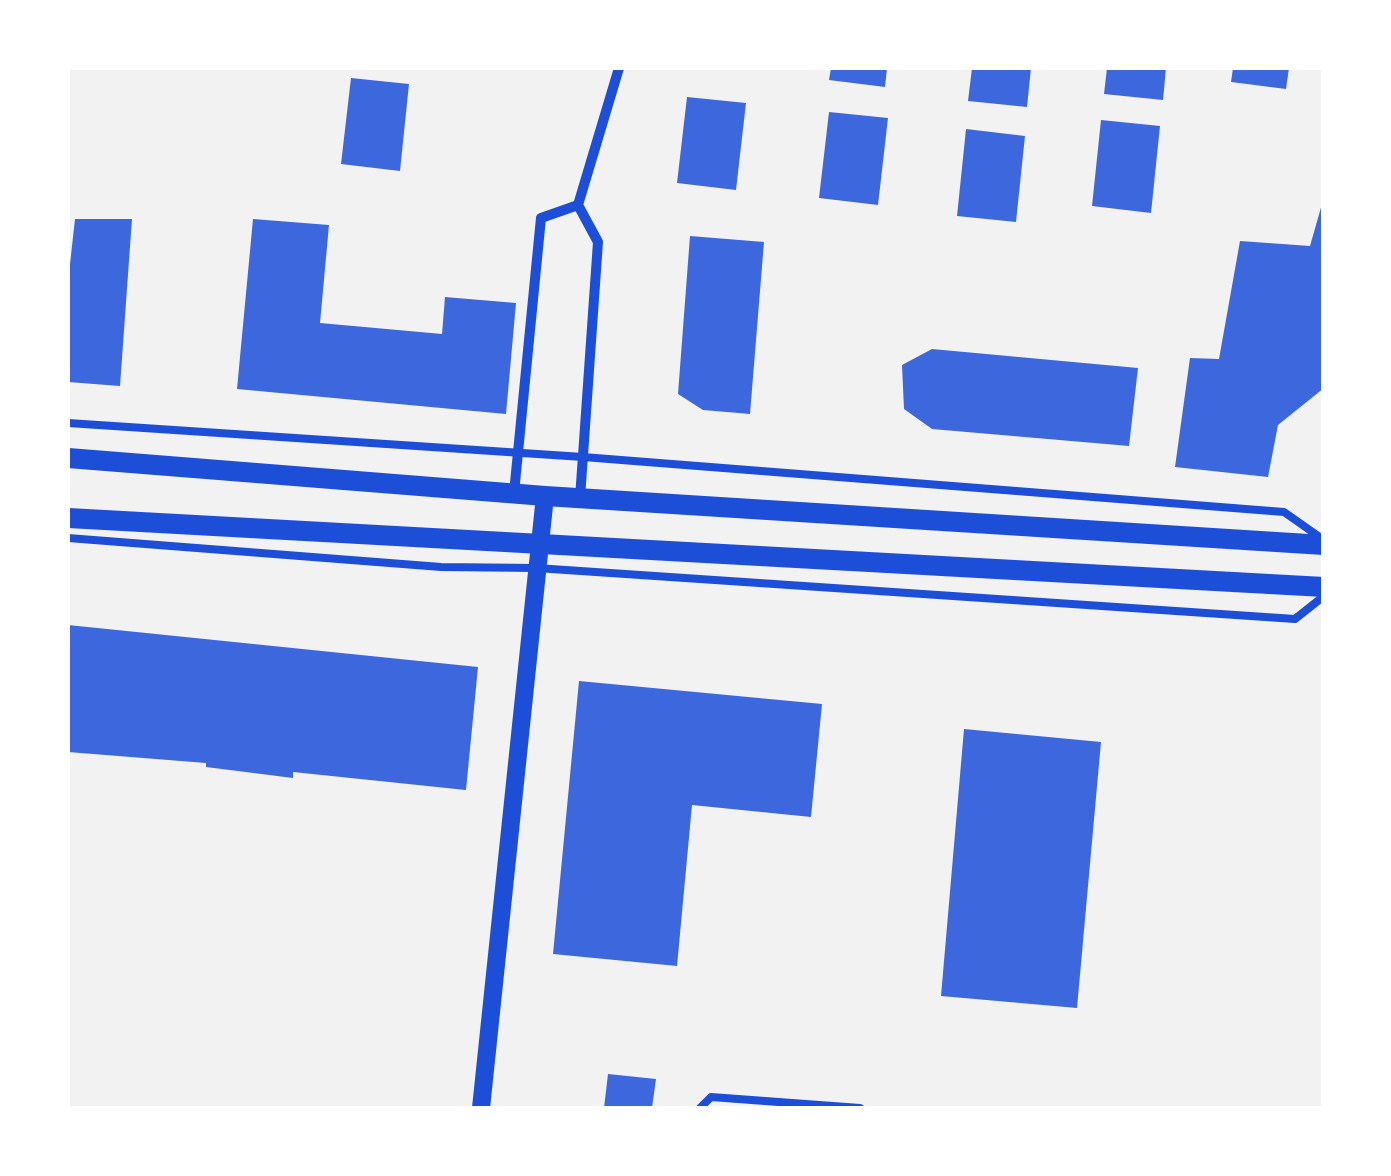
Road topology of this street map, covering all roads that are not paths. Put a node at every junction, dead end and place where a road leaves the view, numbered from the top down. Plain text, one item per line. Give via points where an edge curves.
1 (619, 68) edge
2 (578, 204) junction
3 (68, 423) edge
4 (518, 455) junction
5 (583, 456) junction
6 (68, 458) edge
7 (514, 493) junction
8 (546, 496) junction
9 (580, 498) junction
10 (68, 518) edge
11 (68, 538) edge
12 (538, 542) junction
13 (1324, 542) edge
14 (536, 568) junction
15 (1324, 587) edge
16 (1324, 596) edge
17 (481, 1108) edge
18 (700, 1108) edge
19 (860, 1108) edge

1 - 2 street
2 - 4 street via 542,218
2 - 5 street via 598,242
3 - 4 lane
4 - 5 lane
4 - 7 street
5 - 9 street
5 - 13 lane via 1284,512
6 - 7 main road
7 - 8 main road
8 - 9 main road
8 - 12 street
9 - 13 main road
10 - 12 main road
11 - 14 lane via 441,567
12 - 14 street
12 - 15 main road
14 - 16 lane via 1295,619
14 - 17 street
18 - 19 lane via 711,1097

